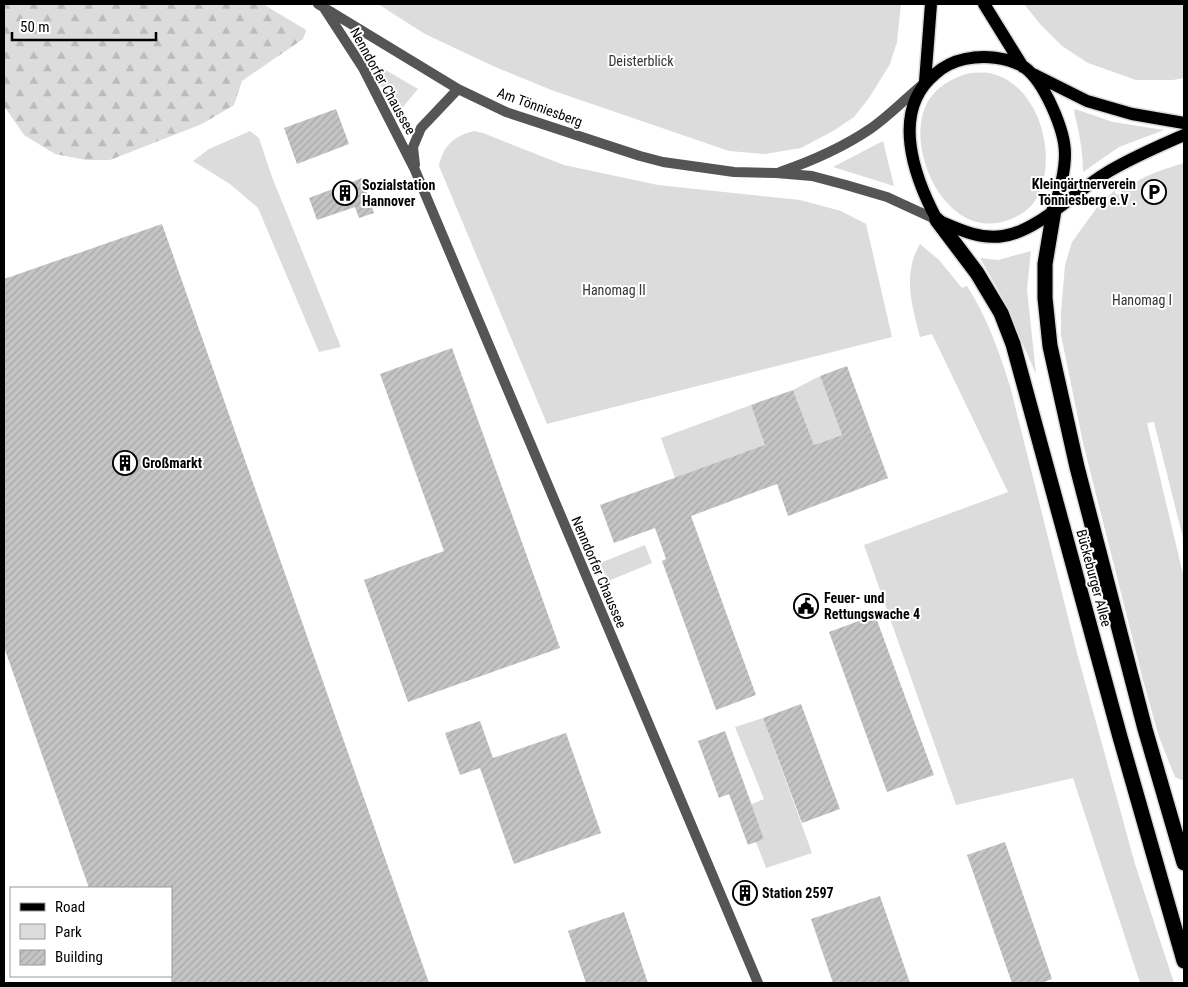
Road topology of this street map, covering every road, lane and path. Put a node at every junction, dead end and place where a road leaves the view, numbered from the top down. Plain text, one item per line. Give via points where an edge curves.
1 (931, 4) edge
2 (984, 4) edge
3 (321, 6) edge
4 (1026, 69) junction
5 (925, 82) junction
6 (458, 89) junction
7 (1184, 123) edge
8 (1184, 135) edge
9 (416, 170) junction
10 (776, 173) junction
11 (1054, 210) junction
12 (937, 220) junction
13 (1163, 795) junction
14 (1184, 832) edge
15 (1184, 863) edge
16 (1184, 961) edge
17 (758, 983) edge

1 - 5 main road
2 - 4 main road
3 - 6 street, Am Tönniesberg
3 - 9 street, Nenndorfer Chaussee via 363,68
4 - 5 main road via 1001,58 969,58 939,70
4 - 7 main road via 1087,101 1132,114
4 - 11 main road via 1044,90 1052,107 1065,152
5 - 10 street, Am Tönniesberg via 872,128 838,149
5 - 12 main road via 910,116 909,137 916,173
6 - 9 street, Nenndorfer Chaussee via 421,128 413,147
6 - 10 street, Am Tönniesberg via 506,112 640,156 734,172
8 - 11 main road via 1102,176
9 - 17 street, Nenndorfer Chaussee
10 - 12 street, Am Tönniesberg via 812,176 846,185 887,197
11 - 12 main road via 1015,234 993,237 964,232
11 - 13 highway, Bückeburger Allee via 1045,264 1050,346 1077,467
12 - 16 highway, Bückeburger Allee via 1001,313 1013,344
13 - 14 highway
13 - 15 highway, Bückeburger Allee

